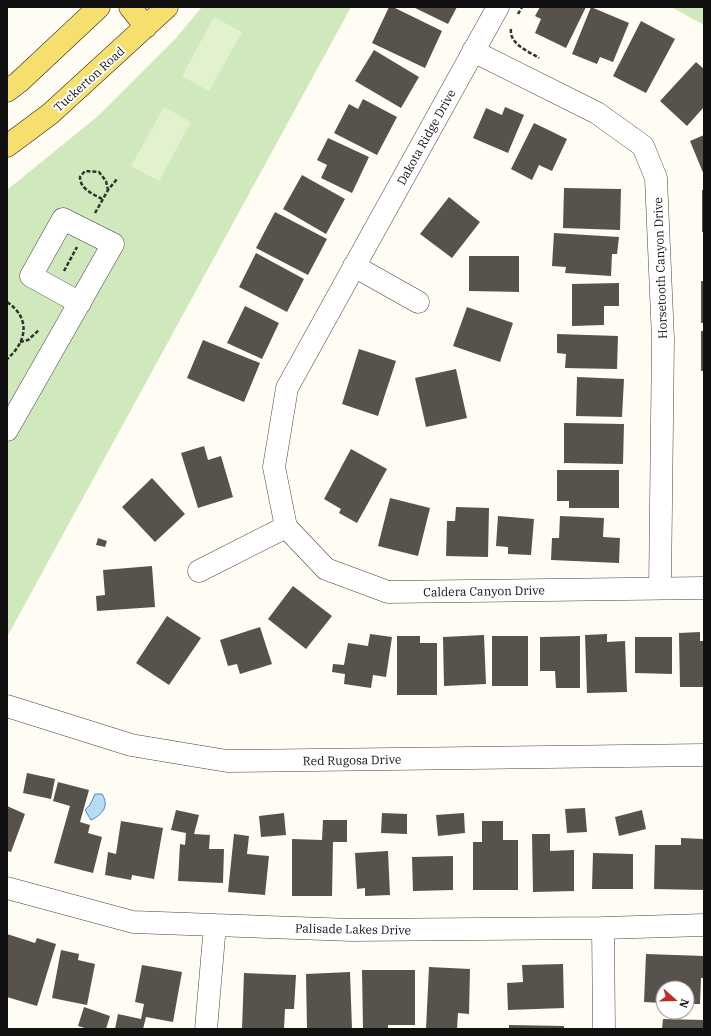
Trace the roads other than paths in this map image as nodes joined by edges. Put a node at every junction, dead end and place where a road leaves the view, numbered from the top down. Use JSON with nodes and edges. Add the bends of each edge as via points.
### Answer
{"nodes":[{"id":1,"x":98,"y":7,"type":"edge"},
{"id":2,"x":130,"y":7,"type":"edge"},
{"id":3,"x":167,"y":7,"type":"edge"},
{"id":4,"x":508,"y":11,"type":"edge"},
{"id":5,"x":146,"y":27,"type":"junction"},
{"id":6,"x":474,"y":51,"type":"junction"},
{"id":7,"x":7,"y":91,"type":"edge"},
{"id":8,"x":7,"y":146,"type":"edge"},
{"id":9,"x":354,"y":266,"type":"junction"},
{"id":10,"x":418,"y":302,"type":"dead end"},
{"id":11,"x":80,"y":303,"type":"dead end"},
{"id":12,"x":7,"y":430,"type":"edge"},
{"id":13,"x":286,"y":527,"type":"junction"},
{"id":14,"x":199,"y":571,"type":"dead end"},
{"id":15,"x":660,"y":588,"type":"junction"},
{"id":16,"x":704,"y":588,"type":"edge"},
{"id":17,"x":7,"y":706,"type":"edge"},
{"id":18,"x":704,"y":755,"type":"edge"},
{"id":19,"x":7,"y":888,"type":"edge"},
{"id":20,"x":215,"y":925,"type":"junction"},
{"id":21,"x":704,"y":925,"type":"edge"},
{"id":22,"x":603,"y":928,"type":"junction"},
{"id":23,"x":206,"y":1029,"type":"edge"},
{"id":24,"x":604,"y":1029,"type":"edge"}],
"edges":[{"from":1,"to":7,"type":"main road"},
{"from":2,"to":5,"type":"main road"},
{"from":3,"to":5,"type":"main road","name":"Tuckerton Road"},
{"from":4,"to":6,"type":"street","name":"Dakota Ridge Drive"},
{"from":5,"to":8,"type":"main road","name":"Tuckerton Road","via":[[50,114]]},
{"from":6,"to":9,"type":"street","name":"Dakota Ridge Drive"},
{"from":6,"to":15,"type":"street","name":"Horsetooth Canyon Drive","via":[[596,113],[643,146],[656,178],[663,339]]},
{"from":9,"to":10,"type":"street"},
{"from":9,"to":13,"type":"street","name":"Dakota Ridge Drive","via":[[287,388],[274,467]]},
{"from":11,"to":12,"type":"street"},
{"from":13,"to":14,"type":"street"},
{"from":13,"to":15,"type":"street","name":"Caldera Canyon Drive","via":[[326,569],[388,592]]},
{"from":15,"to":16,"type":"street","name":"Caldera Canyon Drive"},
{"from":17,"to":18,"type":"street","name":"Red Rugosa Drive","via":[[131,745],[227,761]]},
{"from":19,"to":20,"type":"street","name":"Palisade Lakes Drive","via":[[133,922]]},
{"from":20,"to":22,"type":"street","name":"Palisade Lakes Drive","via":[[352,930]]},
{"from":20,"to":23,"type":"street"},
{"from":21,"to":22,"type":"street","name":"Palisade Lakes Drive"},
{"from":22,"to":24,"type":"street"}]}
